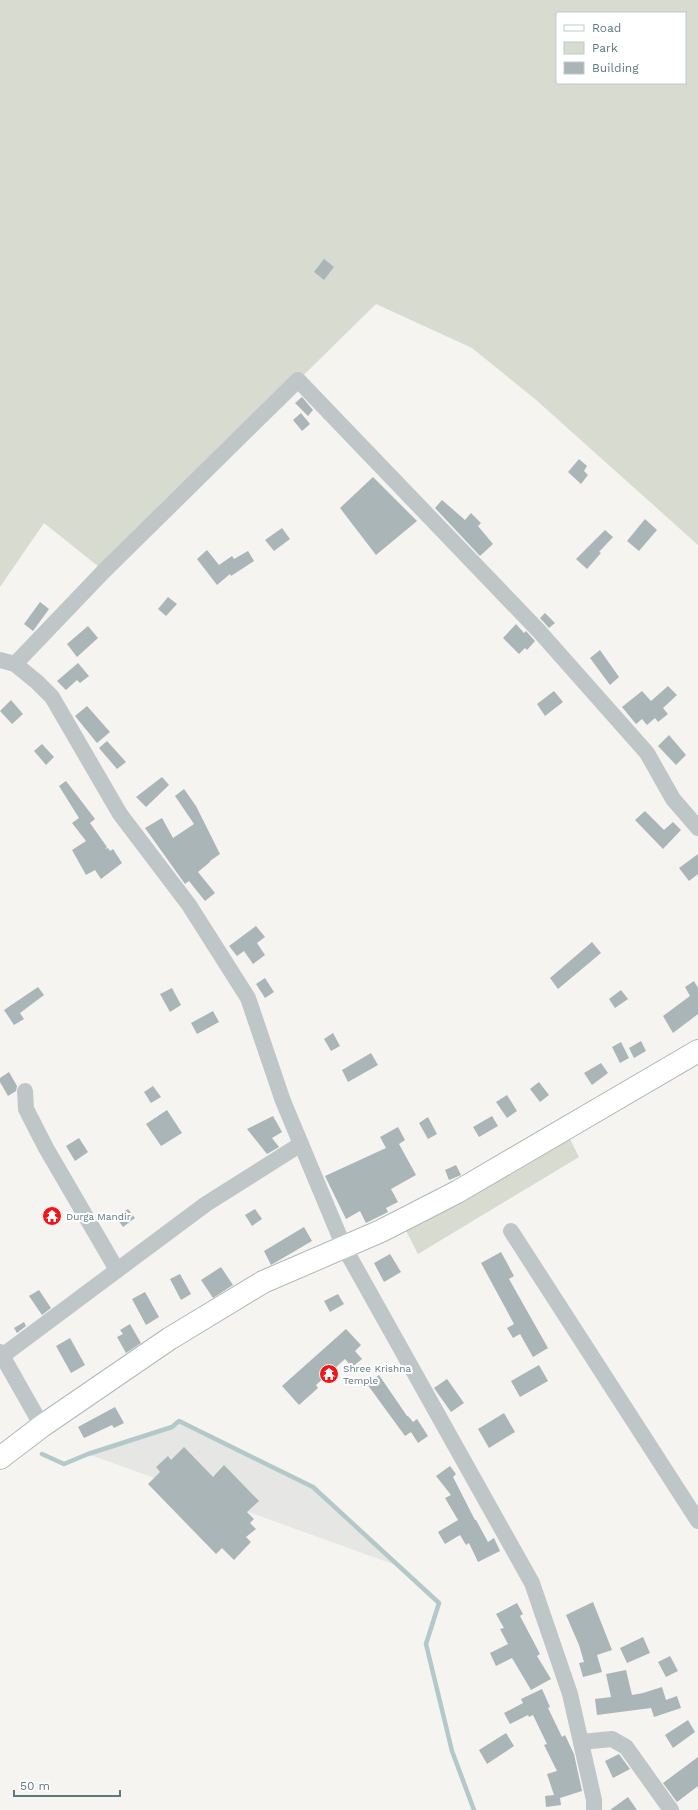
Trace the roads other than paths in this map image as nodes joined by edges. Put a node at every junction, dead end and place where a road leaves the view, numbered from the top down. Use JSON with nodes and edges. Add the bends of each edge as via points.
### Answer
{"nodes":[{"id":1,"x":8,"y":662,"type":"edge"},
{"id":2,"x":698,"y":828,"type":"edge"},
{"id":3,"x":698,"y":1051,"type":"edge"},
{"id":4,"x":25,"y":1091,"type":"dead end"},
{"id":5,"x":301,"y":1144,"type":"junction"},
{"id":6,"x":511,"y":1231,"type":"dead end"},
{"id":7,"x":344,"y":1247,"type":"junction"},
{"id":8,"x":117,"y":1270,"type":"junction"},
{"id":9,"x":1,"y":1354,"type":"edge"},
{"id":10,"x":42,"y":1426,"type":"junction"},
{"id":11,"x":0,"y":1458,"type":"edge"},
{"id":12,"x":698,"y":1521,"type":"edge"},
{"id":13,"x":581,"y":1742,"type":"junction"},
{"id":14,"x":594,"y":1810,"type":"edge"},
{"id":15,"x":671,"y":1810,"type":"edge"}],
"edges":[{"from":1,"to":2,"type":"street","via":[[298,380],[543,636],[647,753],[674,799]]},
{"from":1,"to":5,"type":"street","via":[[37,682],[52,697],[120,814],[189,905],[248,998],[283,1101]]},
{"from":3,"to":7,"type":"main road","via":[[457,1192]]},
{"from":4,"to":8,"type":"street","via":[[26,1109],[46,1148]]},
{"from":5,"to":7,"type":"street"},
{"from":5,"to":8,"type":"street","via":[[206,1204]]},
{"from":6,"to":12,"type":"street"},
{"from":7,"to":10,"type":"main road","via":[[263,1282],[169,1339]]},
{"from":7,"to":13,"type":"street","via":[[532,1583],[570,1694]]},
{"from":8,"to":9,"type":"street"},
{"from":9,"to":10,"type":"street"},
{"from":10,"to":11,"type":"main road"},
{"from":13,"to":14,"type":"street"},
{"from":13,"to":15,"type":"street","via":[[612,1739],[626,1747]]}]}
